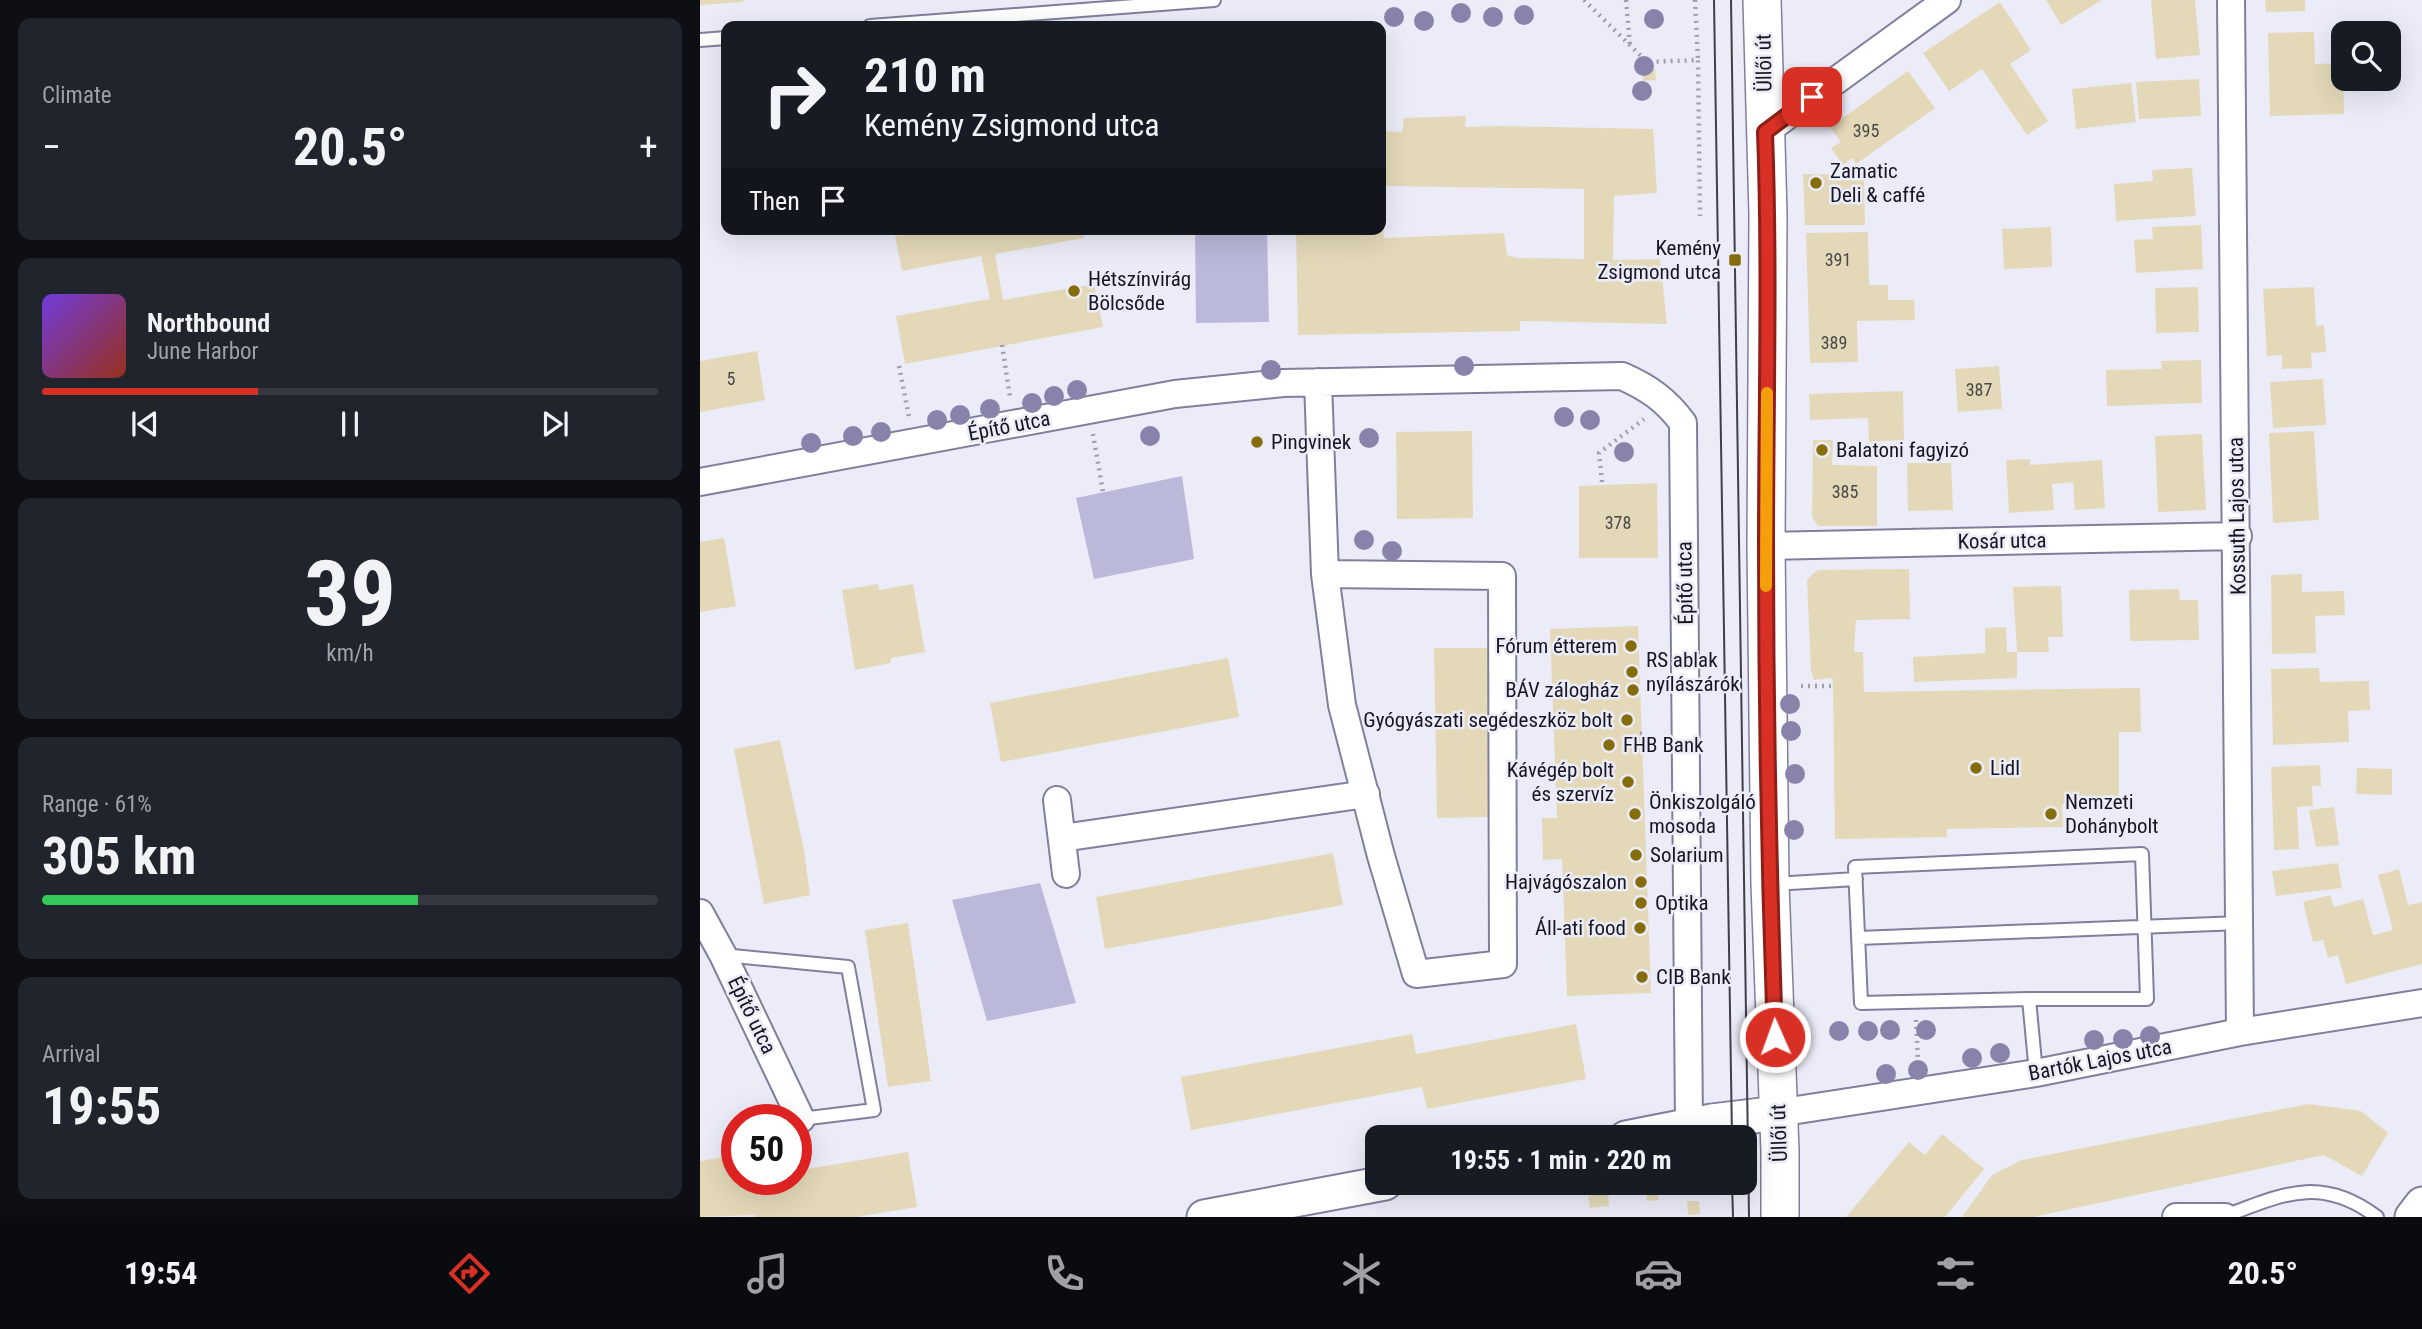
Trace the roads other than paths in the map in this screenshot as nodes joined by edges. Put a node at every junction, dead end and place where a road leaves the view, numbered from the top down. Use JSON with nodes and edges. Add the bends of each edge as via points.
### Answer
{"nodes":[{"id":1,"x":1214,"y":0,"type":"edge"},
{"id":2,"x":1762,"y":0,"type":"edge"},
{"id":3,"x":1947,"y":0,"type":"edge"},
{"id":4,"x":2231,"y":0,"type":"edge"},
{"id":5,"x":936,"y":21,"type":"edge"},
{"id":6,"x":721,"y":38,"type":"edge"},
{"id":7,"x":700,"y":40,"type":"edge"},
{"id":8,"x":1765,"y":132,"type":"junction"},
{"id":9,"x":1318,"y":382,"type":"junction"},
{"id":10,"x":700,"y":482,"type":"edge"},
{"id":11,"x":2238,"y":536,"type":"junction"},
{"id":12,"x":1766,"y":546,"type":"junction"},
{"id":13,"x":1325,"y":574,"type":"junction"},
{"id":14,"x":1366,"y":794,"type":"junction"},
{"id":15,"x":1057,"y":800,"type":"dead end"},
{"id":16,"x":1062,"y":838,"type":"junction"},
{"id":17,"x":1066,"y":874,"type":"dead end"},
{"id":18,"x":1856,"y":879,"type":"junction"},
{"id":19,"x":1770,"y":884,"type":"junction"},
{"id":20,"x":700,"y":914,"type":"edge"},
{"id":21,"x":2240,"y":923,"type":"junction"},
{"id":22,"x":2144,"y":928,"type":"junction"},
{"id":23,"x":1859,"y":938,"type":"junction"},
{"id":24,"x":723,"y":955,"type":"junction"},
{"id":25,"x":2029,"y":999,"type":"junction"},
{"id":26,"x":2422,"y":1003,"type":"edge"},
{"id":27,"x":2240,"y":1032,"type":"junction"},
{"id":28,"x":2036,"y":1073,"type":"junction"},
{"id":29,"x":794,"y":1104,"type":"edge"},
{"id":30,"x":1778,"y":1113,"type":"junction"},
{"id":31,"x":812,"y":1118,"type":"edge"},
{"id":32,"x":1689,"y":1125,"type":"edge"},
{"id":33,"x":1696,"y":1125,"type":"edge"},
{"id":34,"x":1365,"y":1187,"type":"edge"},
{"id":35,"x":2422,"y":1204,"type":"edge"},
{"id":36,"x":1204,"y":1217,"type":"edge"},
{"id":37,"x":1780,"y":1217,"type":"edge"},
{"id":38,"x":2176,"y":1217,"type":"edge"},
{"id":39,"x":2225,"y":1217,"type":"edge"},
{"id":40,"x":2377,"y":1217,"type":"edge"},
{"id":41,"x":2412,"y":1217,"type":"edge"}],
"edges":[{"from":1,"to":5,"type":"lane"},
{"from":2,"to":8,"type":"main road","name":"Üllői út"},
{"from":3,"to":8,"type":"street"},
{"from":4,"to":11,"type":"street","name":"Kossuth Lajos utca"},
{"from":6,"to":7,"type":"lane"},
{"from":8,"to":12,"type":"main road","name":"Üllői út"},
{"from":9,"to":10,"type":"street","name":"Építő utca","via":[[1175,394]]},
{"from":9,"to":13,"type":"street"},
{"from":9,"to":32,"type":"street","name":"Építő utca","via":[[1622,376],[1667,402],[1683,423]]},
{"from":11,"to":12,"type":"street","name":"Kosár utca"},
{"from":11,"to":21,"type":"street","name":"Kossuth Lajos utca"},
{"from":12,"to":19,"type":"main road","name":"Üllői út"},
{"from":13,"to":14,"type":"street","via":[[1342,705]]},
{"from":13,"to":14,"type":"street","via":[[1502,576],[1503,964],[1416,974]]},
{"from":14,"to":16,"type":"street"},
{"from":15,"to":16,"type":"street"},
{"from":16,"to":17,"type":"street"},
{"from":18,"to":19,"type":"lane"},
{"from":18,"to":22,"type":"lane","via":[[1855,867],[2143,854]]},
{"from":18,"to":23,"type":"lane"},
{"from":19,"to":30,"type":"main road","name":"Üllői út"},
{"from":20,"to":24,"type":"street","name":"Építő utca"},
{"from":21,"to":22,"type":"lane"},
{"from":21,"to":27,"type":"street","name":"Kossuth Lajos utca"},
{"from":22,"to":23,"type":"lane"},
{"from":22,"to":25,"type":"lane","via":[[2147,999]]},
{"from":23,"to":25,"type":"lane","via":[[1861,1003]]},
{"from":24,"to":29,"type":"street","name":"Építő utca"},
{"from":24,"to":31,"type":"lane","via":[[848,967],[874,1110]]},
{"from":25,"to":28,"type":"lane"},
{"from":26,"to":27,"type":"street","name":"Bartók Lajos utca"},
{"from":27,"to":28,"type":"street","name":"Bartók Lajos utca"},
{"from":28,"to":30,"type":"street","name":"Bartók Lajos utca"},
{"from":30,"to":33,"type":"street"},
{"from":30,"to":37,"type":"main road","name":"Üllői út"},
{"from":34,"to":36,"type":"street"},
{"from":35,"to":41,"type":"street"},
{"from":38,"to":39,"type":"street"},
{"from":39,"to":40,"type":"lane","via":[[2273,1198],[2310,1191],[2338,1195]]}]}
